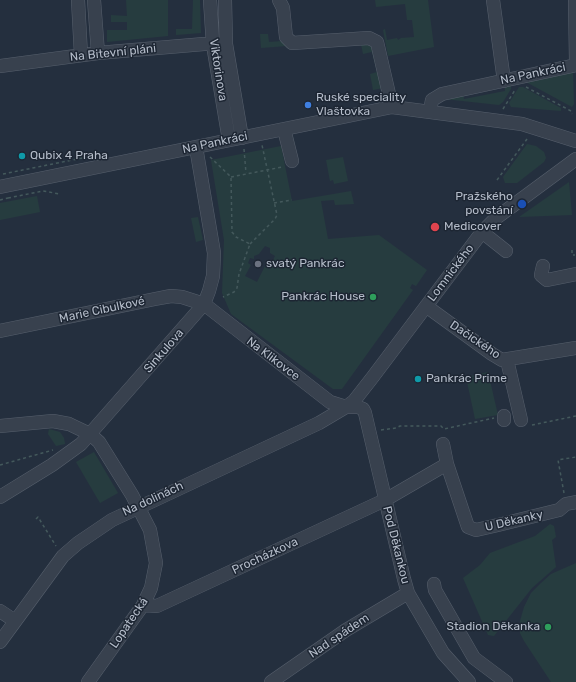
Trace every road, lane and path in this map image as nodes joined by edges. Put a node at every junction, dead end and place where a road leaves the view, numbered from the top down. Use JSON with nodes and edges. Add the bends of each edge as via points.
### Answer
{"nodes":[{"id":1,"x":78,"y":0,"type":"edge"},
{"id":2,"x":94,"y":0,"type":"edge"},
{"id":3,"x":210,"y":0,"type":"edge"},
{"id":4,"x":225,"y":0,"type":"edge"},
{"id":5,"x":279,"y":0,"type":"edge"},
{"id":6,"x":493,"y":0,"type":"edge"},
{"id":7,"x":575,"y":0,"type":"edge"},
{"id":8,"x":219,"y":44,"type":"junction"},
{"id":9,"x":98,"y":53,"type":"junction"},
{"id":10,"x":81,"y":55,"type":"junction"},
{"id":11,"x":576,"y":62,"type":"edge"},
{"id":12,"x":576,"y":65,"type":"edge"},
{"id":13,"x":0,"y":66,"type":"edge"},
{"id":14,"x":504,"y":80,"type":"junction"},
{"id":15,"x":526,"y":87,"type":"dead end"},
{"id":16,"x":515,"y":90,"type":"dead end"},
{"id":17,"x":392,"y":107,"type":"junction"},
{"id":18,"x":503,"y":109,"type":"dead end"},
{"id":19,"x":430,"y":111,"type":"junction"},
{"id":20,"x":572,"y":114,"type":"dead end"},
{"id":21,"x":284,"y":129,"type":"junction"},
{"id":22,"x":527,"y":138,"type":"dead end"},
{"id":23,"x":576,"y":141,"type":"edge"},
{"id":24,"x":238,"y":142,"type":"junction"},
{"id":25,"x":262,"y":146,"type":"dead end"},
{"id":26,"x":196,"y":147,"type":"junction"},
{"id":27,"x":102,"y":154,"type":"dead end"},
{"id":28,"x":210,"y":157,"type":"dead end"},
{"id":29,"x":576,"y":159,"type":"edge"},
{"id":30,"x":287,"y":160,"type":"joint"},
{"id":31,"x":268,"y":170,"type":"junction"},
{"id":32,"x":3,"y":174,"type":"dead end"},
{"id":33,"x":246,"y":174,"type":"junction"},
{"id":34,"x":231,"y":177,"type":"junction"},
{"id":35,"x":497,"y":180,"type":"dead end"},
{"id":36,"x":0,"y":187,"type":"edge"},
{"id":37,"x":60,"y":194,"type":"dead end"},
{"id":38,"x":8,"y":198,"type":"dead end"},
{"id":39,"x":292,"y":200,"type":"dead end"},
{"id":40,"x":274,"y":204,"type":"junction"},
{"id":41,"x":482,"y":232,"type":"junction"},
{"id":42,"x":250,"y":244,"type":"junction"},
{"id":43,"x":572,"y":250,"type":"dead end"},
{"id":44,"x":506,"y":251,"type":"dead end"},
{"id":45,"x":574,"y":256,"type":"dead end"},
{"id":46,"x":543,"y":266,"type":"dead end"},
{"id":47,"x":576,"y":274,"type":"edge"},
{"id":48,"x":223,"y":297,"type":"dead end"},
{"id":49,"x":204,"y":304,"type":"junction"},
{"id":50,"x":430,"y":309,"type":"junction"},
{"id":51,"x":0,"y":331,"type":"edge"},
{"id":52,"x":576,"y":348,"type":"edge"},
{"id":53,"x":507,"y":360,"type":"junction"},
{"id":54,"x":346,"y":407,"type":"junction"},
{"id":55,"x":576,"y":416,"type":"edge"},
{"id":56,"x":504,"y":418,"type":"dead end"},
{"id":57,"x":524,"y":423,"type":"joint"},
{"id":58,"x":0,"y":426,"type":"edge"},
{"id":59,"x":369,"y":431,"type":"junction"},
{"id":60,"x":90,"y":434,"type":"junction"},
{"id":61,"x":444,"y":444,"type":"dead end"},
{"id":62,"x":56,"y":449,"type":"dead end"},
{"id":63,"x":576,"y":457,"type":"edge"},
{"id":64,"x":447,"y":464,"type":"junction"},
{"id":65,"x":0,"y":465,"type":"edge"},
{"id":66,"x":0,"y":497,"type":"edge"},
{"id":67,"x":385,"y":500,"type":"junction"},
{"id":68,"x":571,"y":503,"type":"edge"},
{"id":69,"x":138,"y":506,"type":"junction"},
{"id":70,"x":36,"y":519,"type":"dead end"},
{"id":71,"x":56,"y":546,"type":"dead end"},
{"id":72,"x":434,"y":584,"type":"dead end"},
{"id":73,"x":408,"y":593,"type":"junction"},
{"id":74,"x":143,"y":605,"type":"junction"},
{"id":75,"x":0,"y":611,"type":"edge"},
{"id":76,"x":15,"y":621,"type":"junction"},
{"id":77,"x":0,"y":642,"type":"edge"},
{"id":78,"x":88,"y":682,"type":"edge"},
{"id":79,"x":272,"y":682,"type":"edge"},
{"id":80,"x":469,"y":682,"type":"edge"},
{"id":81,"x":506,"y":682,"type":"edge"}],
"edges":[{"from":1,"to":10,"type":"street"},
{"from":2,"to":9,"type":"street"},
{"from":3,"to":8,"type":"street","name":"Viktorinova"},
{"from":4,"to":8,"type":"street","name":"Viktorinova"},
{"from":5,"to":17,"type":"street","via":[[283,8],[286,37],[292,43],[369,38],[377,42]]},
{"from":6,"to":14,"type":"street"},
{"from":7,"to":11,"type":"street"},
{"from":8,"to":9,"type":"street","name":"Na Bitevní pláni"},
{"from":8,"to":24,"type":"street","name":"Viktorinova"},
{"from":9,"to":10,"type":"street","name":"Na Bitevní pláni"},
{"from":10,"to":13,"type":"street","name":"Na Bitevní pláni"},
{"from":12,"to":14,"type":"street","name":"Na Pankráci"},
{"from":14,"to":19,"type":"street","name":"Na Pankráci","via":[[442,94],[432,100]]},
{"from":15,"to":20,"type":"path","via":[[571,111]]},
{"from":16,"to":18,"type":"path"},
{"from":17,"to":19,"type":"street","name":"Na Pankráci"},
{"from":17,"to":21,"type":"street","name":"Na Pankráci"},
{"from":19,"to":23,"type":"street","name":"Na Pankráci","via":[[522,124]]},
{"from":21,"to":24,"type":"street","name":"Na Pankráci"},
{"from":21,"to":30,"type":"street"},
{"from":22,"to":35,"type":"path"},
{"from":24,"to":26,"type":"street","name":"Na Pankráci"},
{"from":24,"to":33,"type":"path"},
{"from":25,"to":31,"type":"path"},
{"from":26,"to":36,"type":"street","name":"Na Pankráci"},
{"from":26,"to":49,"type":"street","name":"Sinkulova","via":[[214,253],[210,291]]},
{"from":27,"to":32,"type":"path"},
{"from":28,"to":34,"type":"path"},
{"from":29,"to":41,"type":"street","name":"Lomnického","via":[[496,218]]},
{"from":30,"to":31,"type":"path","via":[[282,167]]},
{"from":31,"to":33,"type":"path"},
{"from":31,"to":40,"type":"path"},
{"from":33,"to":34,"type":"path"},
{"from":34,"to":42,"type":"path","via":[[231,228],[236,237]]},
{"from":37,"to":38,"type":"path","via":[[43,191]]},
{"from":39,"to":40,"type":"path"},
{"from":40,"to":42,"type":"path","via":[[277,215],[275,219]]},
{"from":41,"to":44,"type":"street"},
{"from":41,"to":50,"type":"street","name":"Lomnického"},
{"from":42,"to":48,"type":"path","via":[[239,274],[238,288]]},
{"from":43,"to":45,"type":"path"},
{"from":46,"to":47,"type":"street","via":[[541,275],[547,280]]},
{"from":49,"to":51,"type":"street","name":"Marie Cibulkové","via":[[171,296]]},
{"from":49,"to":54,"type":"street","name":"Na Klikovce","via":[[213,314],[330,402]]},
{"from":49,"to":60,"type":"street","name":"Sinkulova"},
{"from":50,"to":53,"type":"street","name":"Dačického","via":[[498,358]]},
{"from":50,"to":54,"type":"street","name":"Lomnického","via":[[360,394]]},
{"from":52,"to":53,"type":"street","name":"Dačického"},
{"from":53,"to":57,"type":"street"},
{"from":54,"to":59,"type":"street","name":"Pod Děkankou","via":[[363,409]]},
{"from":54,"to":69,"type":"street","name":"Na dolinách","via":[[319,423]]},
{"from":55,"to":57,"type":"path"},
{"from":56,"to":59,"type":"path","via":[[444,429],[441,426],[400,426]]},
{"from":58,"to":60,"type":"street","via":[[53,422],[69,424]]},
{"from":59,"to":67,"type":"street","name":"Pod Děkankou"},
{"from":60,"to":66,"type":"street","name":"Sinkulova","via":[[81,444],[52,465]]},
{"from":60,"to":69,"type":"street","name":"Lopatecká","via":[[99,442]]},
{"from":61,"to":64,"type":"street","name":"U Děkanky"},
{"from":62,"to":65,"type":"path"},
{"from":63,"to":68,"type":"path","via":[[558,460]]},
{"from":64,"to":67,"type":"street"},
{"from":64,"to":68,"type":"street","name":"U Děkanky","via":[[468,527],[476,530],[559,510]]},
{"from":67,"to":73,"type":"street","name":"Pod Děkankou"},
{"from":67,"to":74,"type":"street","name":"Procházkova","via":[[157,606]]},
{"from":69,"to":74,"type":"street","name":"Lopatecká","via":[[150,530],[156,564],[151,588]]},
{"from":69,"to":76,"type":"street","name":"Na dolinách","via":[[112,520],[63,556]]},
{"from":70,"to":71,"type":"path","via":[[38,517]]},
{"from":72,"to":81,"type":"street","via":[[474,658]]},
{"from":73,"to":79,"type":"street","name":"Nad spádem","via":[[346,630]]},
{"from":73,"to":80,"type":"street","name":"Pod Děkankou","via":[[443,653]]},
{"from":74,"to":78,"type":"street","name":"Lopatecká"},
{"from":75,"to":76,"type":"street"},
{"from":76,"to":77,"type":"street","name":"Na dolinách"}]}
